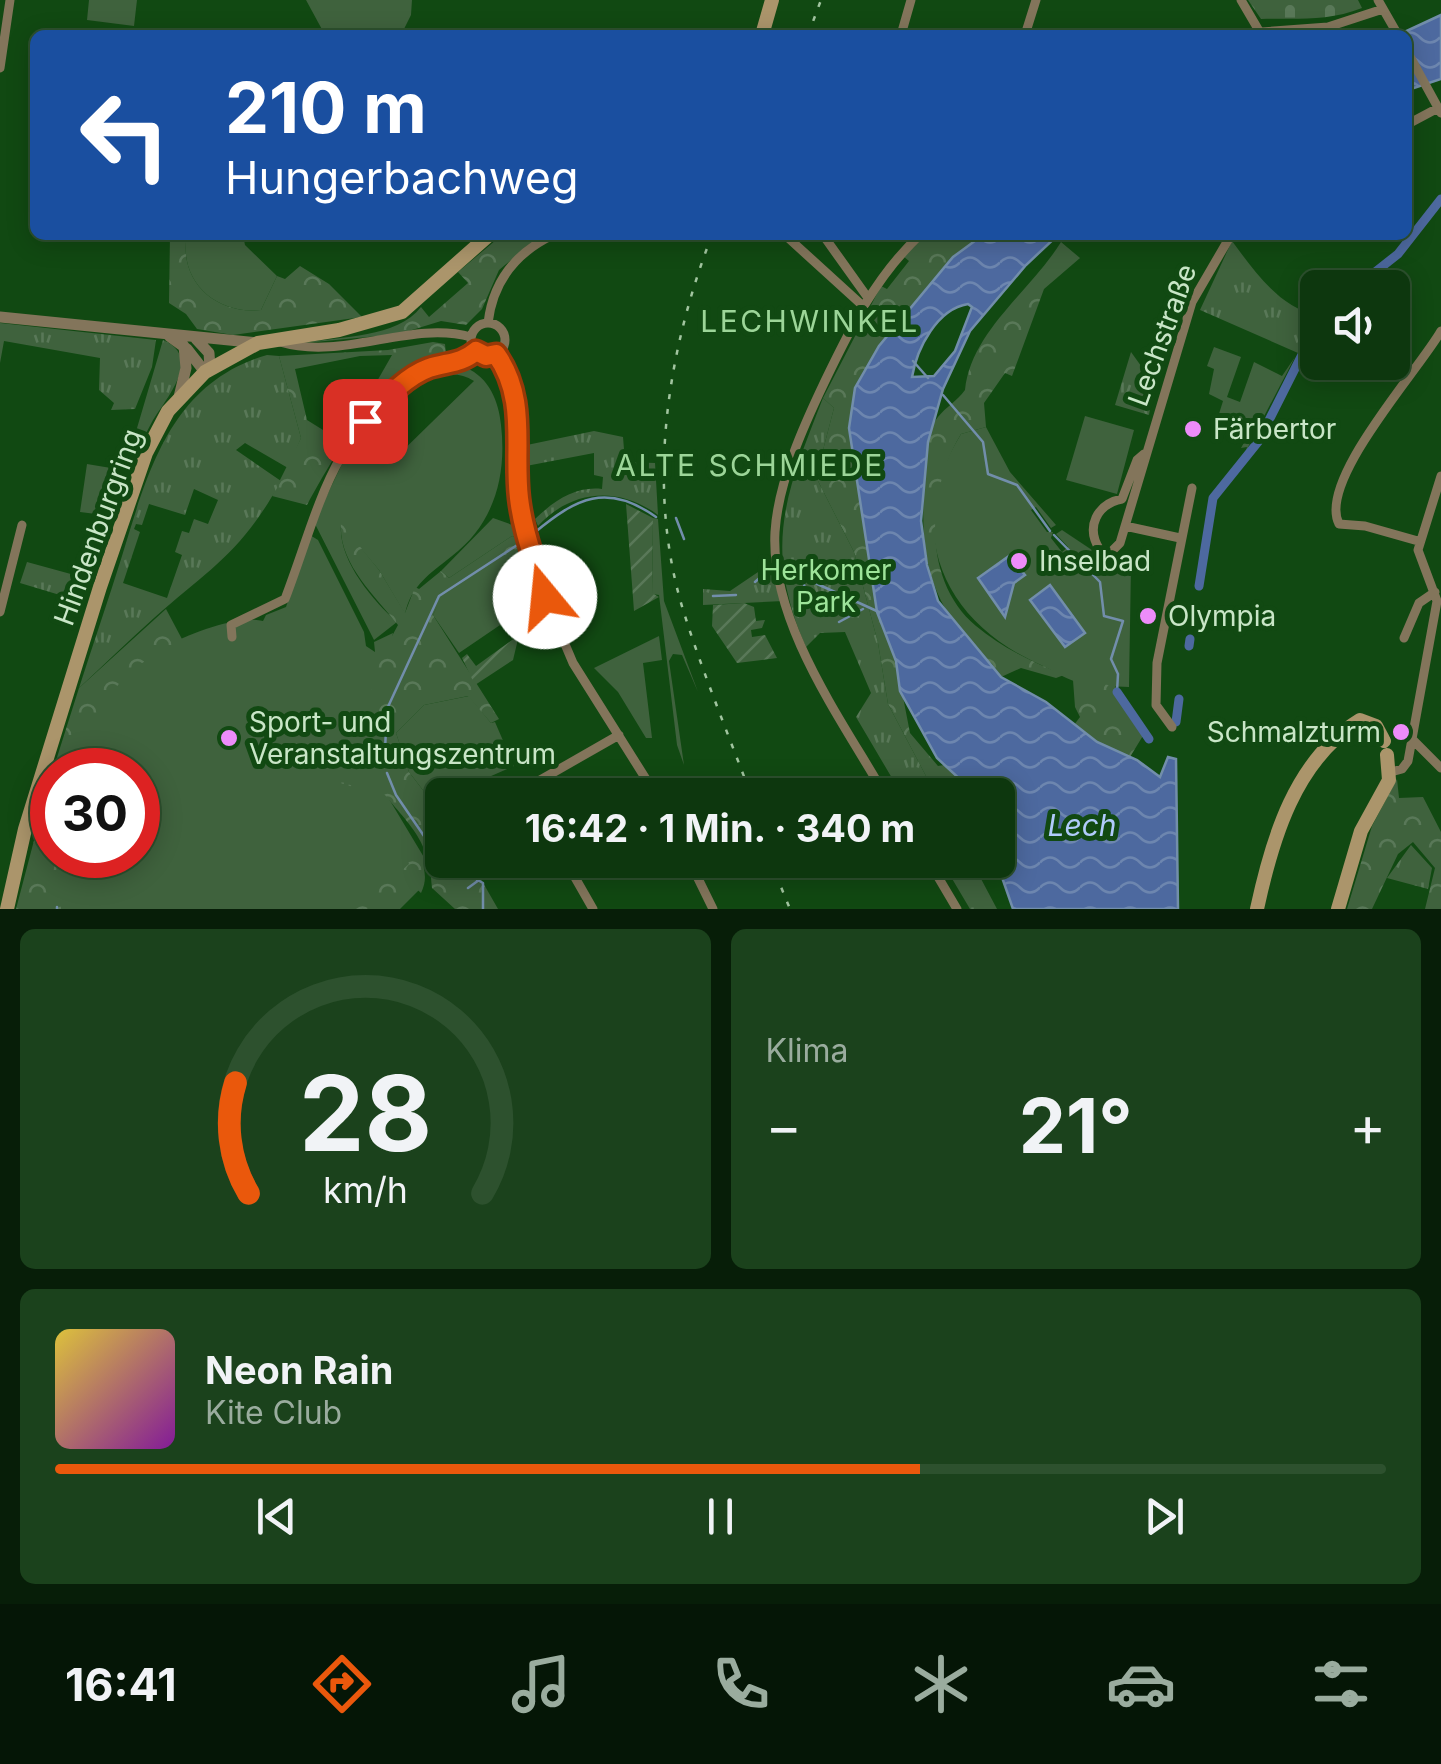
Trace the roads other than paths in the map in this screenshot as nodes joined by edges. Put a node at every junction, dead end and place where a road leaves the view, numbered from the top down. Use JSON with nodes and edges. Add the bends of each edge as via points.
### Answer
{"nodes":[{"id":1,"x":10,"y":0,"type":"edge"},
{"id":2,"x":772,"y":0,"type":"edge"},
{"id":3,"x":911,"y":0,"type":"edge"},
{"id":4,"x":1036,"y":0,"type":"edge"},
{"id":5,"x":1240,"y":0,"type":"edge"},
{"id":6,"x":1385,"y":11,"type":"edge"},
{"id":7,"x":1258,"y":29,"type":"junction"},
{"id":8,"x":763,"y":30,"type":"edge"},
{"id":9,"x":902,"y":30,"type":"edge"},
{"id":10,"x":1027,"y":30,"type":"edge"},
{"id":11,"x":1252,"y":30,"type":"edge"},
{"id":12,"x":1412,"y":59,"type":"edge"},
{"id":13,"x":0,"y":68,"type":"edge"},
{"id":14,"x":1438,"y":107,"type":"edge"},
{"id":15,"x":1412,"y":122,"type":"edge"},
{"id":16,"x":483,"y":240,"type":"edge"},
{"id":17,"x":546,"y":240,"type":"edge"},
{"id":18,"x":791,"y":240,"type":"edge"},
{"id":19,"x":826,"y":240,"type":"edge"},
{"id":20,"x":914,"y":240,"type":"edge"},
{"id":21,"x":1228,"y":240,"type":"edge"},
{"id":22,"x":866,"y":302,"type":"junction"},
{"id":23,"x":0,"y":317,"type":"edge"},
{"id":24,"x":488,"y":323,"type":"junction"},
{"id":25,"x":1441,"y":330,"type":"edge"},
{"id":26,"x":471,"y":337,"type":"junction"},
{"id":27,"x":188,"y":341,"type":"junction"},
{"id":28,"x":266,"y":342,"type":"junction"},
{"id":29,"x":476,"y":351,"type":"junction"},
{"id":30,"x":496,"y":354,"type":"junction"},
{"id":31,"x":207,"y":370,"type":"junction"},
{"id":32,"x":179,"y":397,"type":"junction"},
{"id":33,"x":1144,"y":454,"type":"junction"},
{"id":34,"x":1441,"y":476,"type":"edge"},
{"id":35,"x":1192,"y":488,"type":"dead end"},
{"id":36,"x":22,"y":525,"type":"dead end"},
{"id":37,"x":1124,"y":526,"type":"junction"},
{"id":38,"x":1181,"y":533,"type":"junction"},
{"id":39,"x":1418,"y":541,"type":"junction"},
{"id":40,"x":1435,"y":592,"type":"junction"},
{"id":41,"x":0,"y":612,"type":"edge"},
{"id":42,"x":232,"y":637,"type":"dead end"},
{"id":43,"x":1404,"y":638,"type":"dead end"},
{"id":44,"x":1172,"y":727,"type":"dead end"},
{"id":45,"x":620,"y":735,"type":"junction"},
{"id":46,"x":1412,"y":738,"type":"junction"},
{"id":47,"x":1441,"y":768,"type":"edge"},
{"id":48,"x":1391,"y":772,"type":"junction"},
{"id":49,"x":544,"y":778,"type":"edge"},
{"id":50,"x":646,"y":778,"type":"edge"},
{"id":51,"x":875,"y":778,"type":"edge"},
{"id":52,"x":576,"y":878,"type":"edge"},
{"id":53,"x":698,"y":878,"type":"edge"},
{"id":54,"x":938,"y":878,"type":"edge"},
{"id":55,"x":7,"y":909,"type":"edge"},
{"id":56,"x":594,"y":909,"type":"edge"},
{"id":57,"x":713,"y":909,"type":"edge"},
{"id":58,"x":956,"y":909,"type":"edge"},
{"id":59,"x":1258,"y":909,"type":"edge"},
{"id":60,"x":1338,"y":909,"type":"edge"}],
"edges":[{"from":1,"to":13,"type":"street"},
{"from":2,"to":8,"type":"main road"},
{"from":3,"to":9,"type":"street"},
{"from":4,"to":10,"type":"street"},
{"from":5,"to":7,"type":"street"},
{"from":6,"to":7,"type":"street","via":[[1328,27]]},
{"from":7,"to":11,"type":"street"},
{"from":12,"to":14,"type":"street"},
{"from":14,"to":15,"type":"street"},
{"from":16,"to":28,"type":"main road","name":"Hindenburgring","via":[[402,312]]},
{"from":17,"to":24,"type":"street","via":[[506,270]]},
{"from":18,"to":22,"type":"street"},
{"from":19,"to":22,"type":"street"},
{"from":20,"to":22,"type":"street"},
{"from":21,"to":33,"type":"street","name":"Lechstraße","via":[[1192,302]]},
{"from":22,"to":51,"type":"street","via":[[818,396],[776,522],[797,641]]},
{"from":23,"to":27,"type":"street"},
{"from":24,"to":26,"type":"street"},
{"from":24,"to":30,"type":"street","via":[[504,335]]},
{"from":25,"to":39,"type":"street","via":[[1383,407],[1346,477],[1336,512],[1339,524]]},
{"from":26,"to":28,"type":"street","via":[[435,331],[324,347]]},
{"from":26,"to":29,"type":"street"},
{"from":27,"to":28,"type":"street"},
{"from":27,"to":31,"type":"street","via":[[209,353]]},
{"from":27,"to":32,"type":"street"},
{"from":28,"to":31,"type":"main road","name":"Hindenburgring"},
{"from":29,"to":30,"type":"street"},
{"from":29,"to":42,"type":"street","via":[[415,375],[365,421],[322,491],[285,599],[231,624]]},
{"from":30,"to":45,"type":"street","via":[[517,407],[518,496],[545,597],[573,663]]},
{"from":31,"to":32,"type":"main road","name":"Hindenburgring"},
{"from":32,"to":55,"type":"main road","name":"Hindenburgring","via":[[156,432],[128,503],[25,830]]},
{"from":33,"to":37,"type":"street","name":"Lechstraße"},
{"from":33,"to":37,"type":"street","name":"Lechstraße","via":[[1122,499],[1098,512],[1093,532],[1100,550],[1115,550]]},
{"from":34,"to":39,"type":"street"},
{"from":35,"to":38,"type":"street"},
{"from":36,"to":41,"type":"street"},
{"from":37,"to":38,"type":"street"},
{"from":38,"to":44,"type":"street","via":[[1156,678],[1156,705]]},
{"from":39,"to":40,"type":"street"},
{"from":40,"to":43,"type":"street","via":[[1420,603]]},
{"from":40,"to":46,"type":"street"},
{"from":45,"to":49,"type":"street"},
{"from":45,"to":50,"type":"street"},
{"from":46,"to":47,"type":"street"},
{"from":46,"to":48,"type":"street","via":[[1406,765]]},
{"from":48,"to":59,"type":"main road","via":[[1376,726],[1360,720],[1323,754],[1280,823]]},
{"from":48,"to":60,"type":"main road","via":[[1362,831]]},
{"from":52,"to":56,"type":"street"},
{"from":53,"to":57,"type":"street"},
{"from":54,"to":58,"type":"street"}]}
